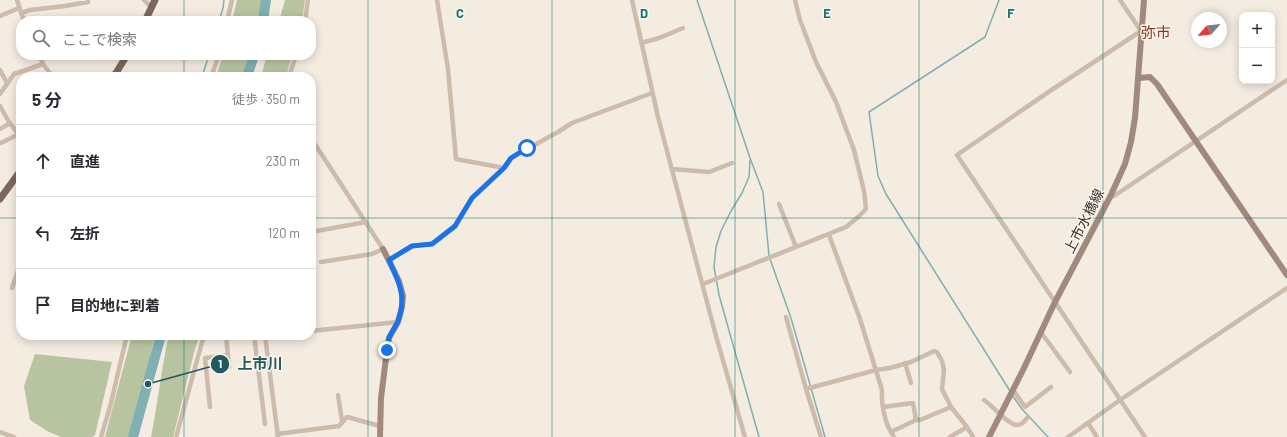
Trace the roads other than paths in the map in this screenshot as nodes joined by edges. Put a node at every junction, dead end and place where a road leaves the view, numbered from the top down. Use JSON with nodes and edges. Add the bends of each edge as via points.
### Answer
{"nodes":[{"id":1,"x":17,"y":0,"type":"edge"},
{"id":2,"x":88,"y":0,"type":"edge"},
{"id":3,"x":144,"y":0,"type":"edge"},
{"id":4,"x":155,"y":0,"type":"edge"},
{"id":5,"x":232,"y":0,"type":"edge"},
{"id":6,"x":308,"y":0,"type":"edge"},
{"id":7,"x":437,"y":0,"type":"edge"},
{"id":8,"x":632,"y":0,"type":"edge"},
{"id":9,"x":795,"y":0,"type":"edge"},
{"id":10,"x":1120,"y":0,"type":"edge"},
{"id":11,"x":1144,"y":0,"type":"edge"},
{"id":12,"x":151,"y":7,"type":"junction"},
{"id":13,"x":19,"y":8,"type":"junction"},
{"id":14,"x":21,"y":13,"type":"junction"},
{"id":15,"x":0,"y":16,"type":"edge"},
{"id":16,"x":22,"y":16,"type":"edge"},
{"id":17,"x":146,"y":16,"type":"edge"},
{"id":18,"x":228,"y":16,"type":"edge"},
{"id":19,"x":305,"y":16,"type":"edge"},
{"id":20,"x":683,"y":28,"type":"dead end"},
{"id":21,"x":1141,"y":31,"type":"junction"},
{"id":22,"x":641,"y":43,"type":"junction"},
{"id":23,"x":41,"y":60,"type":"edge"},
{"id":24,"x":124,"y":60,"type":"edge"},
{"id":25,"x":217,"y":60,"type":"edge"},
{"id":26,"x":294,"y":60,"type":"edge"},
{"id":27,"x":43,"y":64,"type":"junction"},
{"id":28,"x":0,"y":70,"type":"edge"},
{"id":29,"x":20,"y":72,"type":"edge"},
{"id":30,"x":49,"y":72,"type":"edge"},
{"id":31,"x":117,"y":72,"type":"edge"},
{"id":32,"x":213,"y":72,"type":"edge"},
{"id":33,"x":291,"y":72,"type":"edge"},
{"id":34,"x":16,"y":73,"type":"edge"},
{"id":35,"x":1138,"y":78,"type":"junction"},
{"id":36,"x":1287,"y":80,"type":"edge"},
{"id":37,"x":7,"y":83,"type":"junction"},
{"id":38,"x":652,"y":93,"type":"junction"},
{"id":39,"x":0,"y":94,"type":"edge"},
{"id":40,"x":0,"y":106,"type":"edge"},
{"id":41,"x":10,"y":123,"type":"junction"},
{"id":42,"x":0,"y":129,"type":"edge"},
{"id":43,"x":16,"y":130,"type":"edge"},
{"id":44,"x":16,"y":137,"type":"edge"},
{"id":45,"x":1196,"y":142,"type":"junction"},
{"id":46,"x":1,"y":143,"type":"edge"},
{"id":47,"x":316,"y":146,"type":"edge"},
{"id":48,"x":732,"y":163,"type":"dead end"},
{"id":49,"x":504,"y":168,"type":"junction"},
{"id":50,"x":672,"y":169,"type":"junction"},
{"id":51,"x":16,"y":177,"type":"edge"},
{"id":52,"x":1110,"y":197,"type":"junction"},
{"id":53,"x":0,"y":199,"type":"edge"},
{"id":54,"x":779,"y":204,"type":"dead end"},
{"id":55,"x":366,"y":222,"type":"junction"},
{"id":56,"x":316,"y":231,"type":"edge"},
{"id":57,"x":829,"y":234,"type":"junction"},
{"id":58,"x":796,"y":247,"type":"junction"},
{"id":59,"x":383,"y":250,"type":"junction"},
{"id":60,"x":389,"y":260,"type":"junction"},
{"id":61,"x":321,"y":262,"type":"dead end"},
{"id":62,"x":1287,"y":275,"type":"edge"},
{"id":63,"x":16,"y":276,"type":"edge"},
{"id":64,"x":703,"y":284,"type":"junction"},
{"id":65,"x":12,"y":288,"type":"dead end"},
{"id":66,"x":1287,"y":288,"type":"edge"},
{"id":67,"x":1055,"y":302,"type":"junction"},
{"id":68,"x":786,"y":317,"type":"dead end"},
{"id":69,"x":398,"y":322,"type":"junction"},
{"id":70,"x":316,"y":330,"type":"edge"},
{"id":71,"x":1041,"y":333,"type":"junction"},
{"id":72,"x":127,"y":340,"type":"edge"},
{"id":73,"x":203,"y":340,"type":"edge"},
{"id":74,"x":226,"y":340,"type":"edge"},
{"id":75,"x":255,"y":340,"type":"edge"},
{"id":76,"x":266,"y":340,"type":"edge"},
{"id":77,"x":228,"y":355,"type":"junction"},
{"id":78,"x":905,"y":363,"type":"junction"},
{"id":79,"x":229,"y":367,"type":"dead end"},
{"id":80,"x":876,"y":370,"type":"junction"},
{"id":81,"x":1070,"y":372,"type":"dead end"},
{"id":82,"x":910,"y":383,"type":"dead end"},
{"id":83,"x":1051,"y":388,"type":"dead end"},
{"id":84,"x":806,"y":389,"type":"junction"},
{"id":85,"x":1013,"y":390,"type":"junction"},
{"id":86,"x":338,"y":395,"type":"dead end"},
{"id":87,"x":984,"y":400,"type":"dead end"},
{"id":88,"x":1120,"y":400,"type":"junction"},
{"id":89,"x":210,"y":407,"type":"dead end"},
{"id":90,"x":883,"y":407,"type":"junction"},
{"id":91,"x":951,"y":407,"type":"junction"},
{"id":92,"x":1000,"y":416,"type":"junction"},
{"id":93,"x":1027,"y":418,"type":"dead end"},
{"id":94,"x":916,"y":420,"type":"junction"},
{"id":95,"x":342,"y":421,"type":"junction"},
{"id":96,"x":1088,"y":423,"type":"junction"},
{"id":97,"x":265,"y":424,"type":"dead end"},
{"id":98,"x":380,"y":426,"type":"junction"},
{"id":99,"x":967,"y":427,"type":"junction"},
{"id":100,"x":0,"y":432,"type":"edge"},
{"id":101,"x":891,"y":432,"type":"junction"},
{"id":102,"x":277,"y":435,"type":"edge"},
{"id":103,"x":14,"y":437,"type":"edge"},
{"id":104,"x":101,"y":437,"type":"edge"},
{"id":105,"x":176,"y":437,"type":"edge"},
{"id":106,"x":380,"y":437,"type":"edge"},
{"id":107,"x":745,"y":437,"type":"edge"},
{"id":108,"x":821,"y":437,"type":"edge"},
{"id":109,"x":894,"y":437,"type":"edge"},
{"id":110,"x":950,"y":437,"type":"edge"},
{"id":111,"x":973,"y":437,"type":"edge"},
{"id":112,"x":989,"y":437,"type":"edge"},
{"id":113,"x":1068,"y":437,"type":"edge"},
{"id":114,"x":1097,"y":437,"type":"edge"},
{"id":115,"x":1145,"y":437,"type":"edge"}],
"edges":[{"from":1,"to":13,"type":"street"},
{"from":2,"to":14,"type":"street"},
{"from":3,"to":12,"type":"street"},
{"from":4,"to":12,"type":"main road"},
{"from":5,"to":18,"type":"street"},
{"from":6,"to":19,"type":"street"},
{"from":7,"to":49,"type":"street","via":[[448,69],[456,159]]},
{"from":8,"to":22,"type":"street"},
{"from":9,"to":57,"type":"street","via":[[816,62],[846,126],[864,191],[866,209],[846,228]]},
{"from":10,"to":21,"type":"street"},
{"from":11,"to":21,"type":"main road","name":"上市水橋線"},
{"from":12,"to":17,"type":"main road"},
{"from":13,"to":14,"type":"street"},
{"from":13,"to":15,"type":"street"},
{"from":14,"to":16,"type":"street"},
{"from":20,"to":22,"type":"street"},
{"from":21,"to":35,"type":"main road","name":"上市水橋線"},
{"from":21,"to":67,"type":"street","via":[[957,155]]},
{"from":22,"to":38,"type":"street"},
{"from":23,"to":27,"type":"street"},
{"from":24,"to":31,"type":"main road"},
{"from":25,"to":32,"type":"street"},
{"from":26,"to":33,"type":"street"},
{"from":27,"to":29,"type":"street"},
{"from":27,"to":30,"type":"street"},
{"from":28,"to":37,"type":"street"},
{"from":34,"to":37,"type":"street"},
{"from":35,"to":45,"type":"main road","via":[[1150,77],[1157,84]]},
{"from":35,"to":52,"type":"main road","name":"上市水橋線","via":[[1131,142],[1125,164]]},
{"from":36,"to":45,"type":"street"},
{"from":37,"to":39,"type":"street"},
{"from":38,"to":49,"type":"street","via":[[572,123],[511,158]]},
{"from":38,"to":50,"type":"street"},
{"from":40,"to":41,"type":"street"},
{"from":41,"to":42,"type":"street"},
{"from":41,"to":43,"type":"street"},
{"from":44,"to":46,"type":"street"},
{"from":45,"to":52,"type":"street"},
{"from":45,"to":62,"type":"main road"},
{"from":47,"to":55,"type":"street"},
{"from":48,"to":50,"type":"street","via":[[710,172]]},
{"from":49,"to":60,"type":"street","via":[[472,198],[455,226],[432,244],[412,246]]},
{"from":50,"to":64,"type":"street"},
{"from":51,"to":53,"type":"main road"},
{"from":52,"to":67,"type":"main road","name":"上市水橋線"},
{"from":54,"to":58,"type":"street"},
{"from":55,"to":56,"type":"street"},
{"from":55,"to":59,"type":"street"},
{"from":57,"to":58,"type":"street"},
{"from":57,"to":80,"type":"street"},
{"from":58,"to":64,"type":"street"},
{"from":59,"to":60,"type":"main road"},
{"from":59,"to":61,"type":"street"},
{"from":60,"to":69,"type":"main road","via":[[403,296]]},
{"from":63,"to":65,"type":"street"},
{"from":64,"to":107,"type":"street"},
{"from":66,"to":88,"type":"street"},
{"from":67,"to":71,"type":"main road","name":"上市水橋線"},
{"from":67,"to":88,"type":"street"},
{"from":68,"to":84,"type":"street"},
{"from":69,"to":70,"type":"street"},
{"from":69,"to":98,"type":"main road","via":[[389,338]]},
{"from":71,"to":81,"type":"street"},
{"from":71,"to":85,"type":"main road","name":"上市水橋線"},
{"from":72,"to":104,"type":"street"},
{"from":73,"to":105,"type":"street"},
{"from":74,"to":77,"type":"street"},
{"from":75,"to":97,"type":"street"},
{"from":76,"to":102,"type":"street"},
{"from":77,"to":79,"type":"street"},
{"from":77,"to":89,"type":"street","via":[[205,358]]},
{"from":78,"to":80,"type":"street"},
{"from":78,"to":82,"type":"street"},
{"from":78,"to":91,"type":"street","via":[[937,352],[944,370],[942,389]]},
{"from":80,"to":84,"type":"street"},
{"from":80,"to":90,"type":"street","via":[[882,390]]},
{"from":83,"to":85,"type":"street","via":[[1025,407]]},
{"from":84,"to":108,"type":"street"},
{"from":85,"to":92,"type":"main road","name":"上市水橋線"},
{"from":86,"to":95,"type":"street"},
{"from":87,"to":92,"type":"street","via":[[993,406]]},
{"from":88,"to":96,"type":"street"},
{"from":88,"to":115,"type":"street"},
{"from":90,"to":94,"type":"street","via":[[913,403]]},
{"from":90,"to":101,"type":"street"},
{"from":91,"to":94,"type":"street"},
{"from":91,"to":99,"type":"street"},
{"from":92,"to":93,"type":"street","via":[[1017,425],[1022,424]]},
{"from":92,"to":112,"type":"main road","name":"上市水橋線"},
{"from":94,"to":101,"type":"street"},
{"from":95,"to":98,"type":"street","via":[[346,417]]},
{"from":95,"to":102,"type":"street","via":[[339,426]]},
{"from":96,"to":113,"type":"street"},
{"from":96,"to":114,"type":"street"},
{"from":98,"to":106,"type":"main road"},
{"from":99,"to":110,"type":"street"},
{"from":99,"to":111,"type":"street"},
{"from":100,"to":103,"type":"street"},
{"from":101,"to":109,"type":"street"}]}
